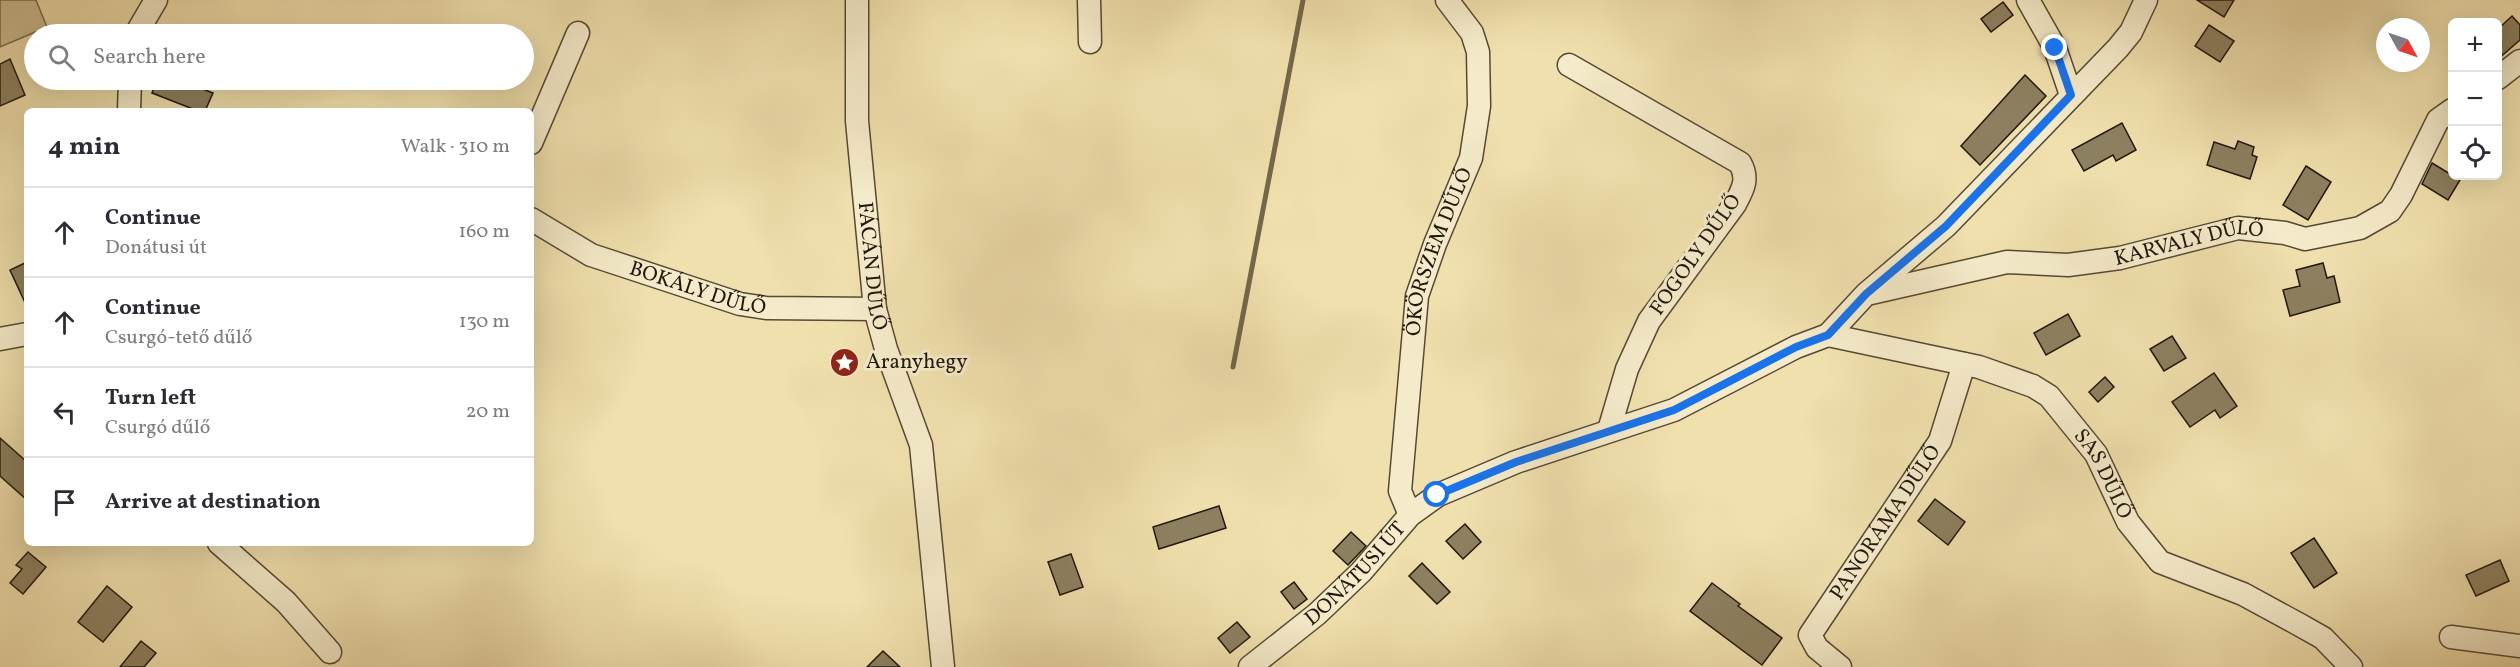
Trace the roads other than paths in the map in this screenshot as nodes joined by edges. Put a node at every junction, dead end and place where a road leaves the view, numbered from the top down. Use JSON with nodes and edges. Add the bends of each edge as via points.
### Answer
{"nodes":[{"id":1,"x":156,"y":0,"type":"edge"},
{"id":2,"x":857,"y":0,"type":"edge"},
{"id":3,"x":1089,"y":0,"type":"edge"},
{"id":4,"x":1447,"y":0,"type":"edge"},
{"id":5,"x":2028,"y":0,"type":"edge"},
{"id":6,"x":2146,"y":0,"type":"edge"},
{"id":7,"x":142,"y":24,"type":"edge"},
{"id":8,"x":578,"y":33,"type":"dead end"},
{"id":9,"x":1090,"y":42,"type":"dead end"},
{"id":10,"x":2520,"y":61,"type":"edge"},
{"id":11,"x":1569,"y":65,"type":"dead end"},
{"id":12,"x":2502,"y":75,"type":"edge"},
{"id":13,"x":130,"y":90,"type":"edge"},
{"id":14,"x":2071,"y":95,"type":"junction"},
{"id":15,"x":129,"y":108,"type":"edge"},
{"id":16,"x":2448,"y":113,"type":"edge"},
{"id":17,"x":534,"y":136,"type":"edge"},
{"id":18,"x":534,"y":221,"type":"edge"},
{"id":19,"x":1866,"y":294,"type":"junction"},
{"id":20,"x":875,"y":309,"type":"junction"},
{"id":21,"x":1828,"y":335,"type":"junction"},
{"id":22,"x":24,"y":337,"type":"edge"},
{"id":23,"x":0,"y":339,"type":"edge"},
{"id":24,"x":1964,"y":364,"type":"junction"},
{"id":25,"x":1609,"y":430,"type":"junction"},
{"id":26,"x":1410,"y":515,"type":"junction"},
{"id":27,"x":222,"y":546,"type":"edge"},
{"id":28,"x":2451,"y":637,"type":"dead end"},
{"id":29,"x":2520,"y":646,"type":"edge"},
{"id":30,"x":330,"y":652,"type":"dead end"},
{"id":31,"x":943,"y":667,"type":"edge"},
{"id":32,"x":1250,"y":667,"type":"edge"},
{"id":33,"x":1840,"y":667,"type":"edge"},
{"id":34,"x":2351,"y":667,"type":"edge"}],
"edges":[{"from":1,"to":7,"type":"street"},
{"from":2,"to":20,"type":"street","name":"FÁCÁN DŰLŐ","via":[[857,121]]},
{"from":3,"to":9,"type":"street"},
{"from":4,"to":26,"type":"street","name":"ÖKÖRSZEM DŰLŐ","via":[[1472,33],[1478,52],[1479,106],[1471,158],[1417,296],[1400,491]]},
{"from":5,"to":14,"type":"street","via":[[2055,48]]},
{"from":6,"to":14,"type":"street","via":[[2131,32]]},
{"from":8,"to":17,"type":"street"},
{"from":10,"to":12,"type":"street"},
{"from":11,"to":25,"type":"street","name":"FOGOLY DŰLŐ","via":[[1740,163],[1746,173],[1735,204],[1649,321],[1627,369]]},
{"from":13,"to":15,"type":"street"},
{"from":14,"to":19,"type":"street","via":[[1946,226]]},
{"from":16,"to":19,"type":"street","name":"KARVALY DŰLŐ","via":[[2438,120],[2390,211],[2360,228],[2306,239],[2238,228],[2120,258],[2068,265],[2007,262]]},
{"from":18,"to":20,"type":"street","name":"BOKÁLY DŰLŐ","via":[[591,255],[740,304],[766,308]]},
{"from":19,"to":21,"type":"street"},
{"from":20,"to":31,"type":"street","name":"FÁCÁN DŰLŐ","via":[[921,445]]},
{"from":21,"to":24,"type":"street","name":"SAS DŰLŐ"},
{"from":21,"to":25,"type":"street","name":"DONÁTUSI ÚT","via":[[1796,347],[1674,410]]},
{"from":22,"to":23,"type":"street"},
{"from":24,"to":33,"type":"street","name":"PANORÁMA DŰLŐ","via":[[1940,441],[1810,636],[1817,648]]},
{"from":24,"to":34,"type":"street","name":"SAS DŰLŐ","via":[[2033,386],[2049,396],[2096,454],[2128,522],[2160,562],[2244,594],[2323,638]]},
{"from":25,"to":26,"type":"street","name":"DONÁTUSI ÚT","via":[[1472,478],[1437,495]]},
{"from":26,"to":32,"type":"street","name":"DONÁTUSI ÚT","via":[[1317,614]]},
{"from":27,"to":30,"type":"street","via":[[286,602]]},
{"from":28,"to":29,"type":"street"}]}
